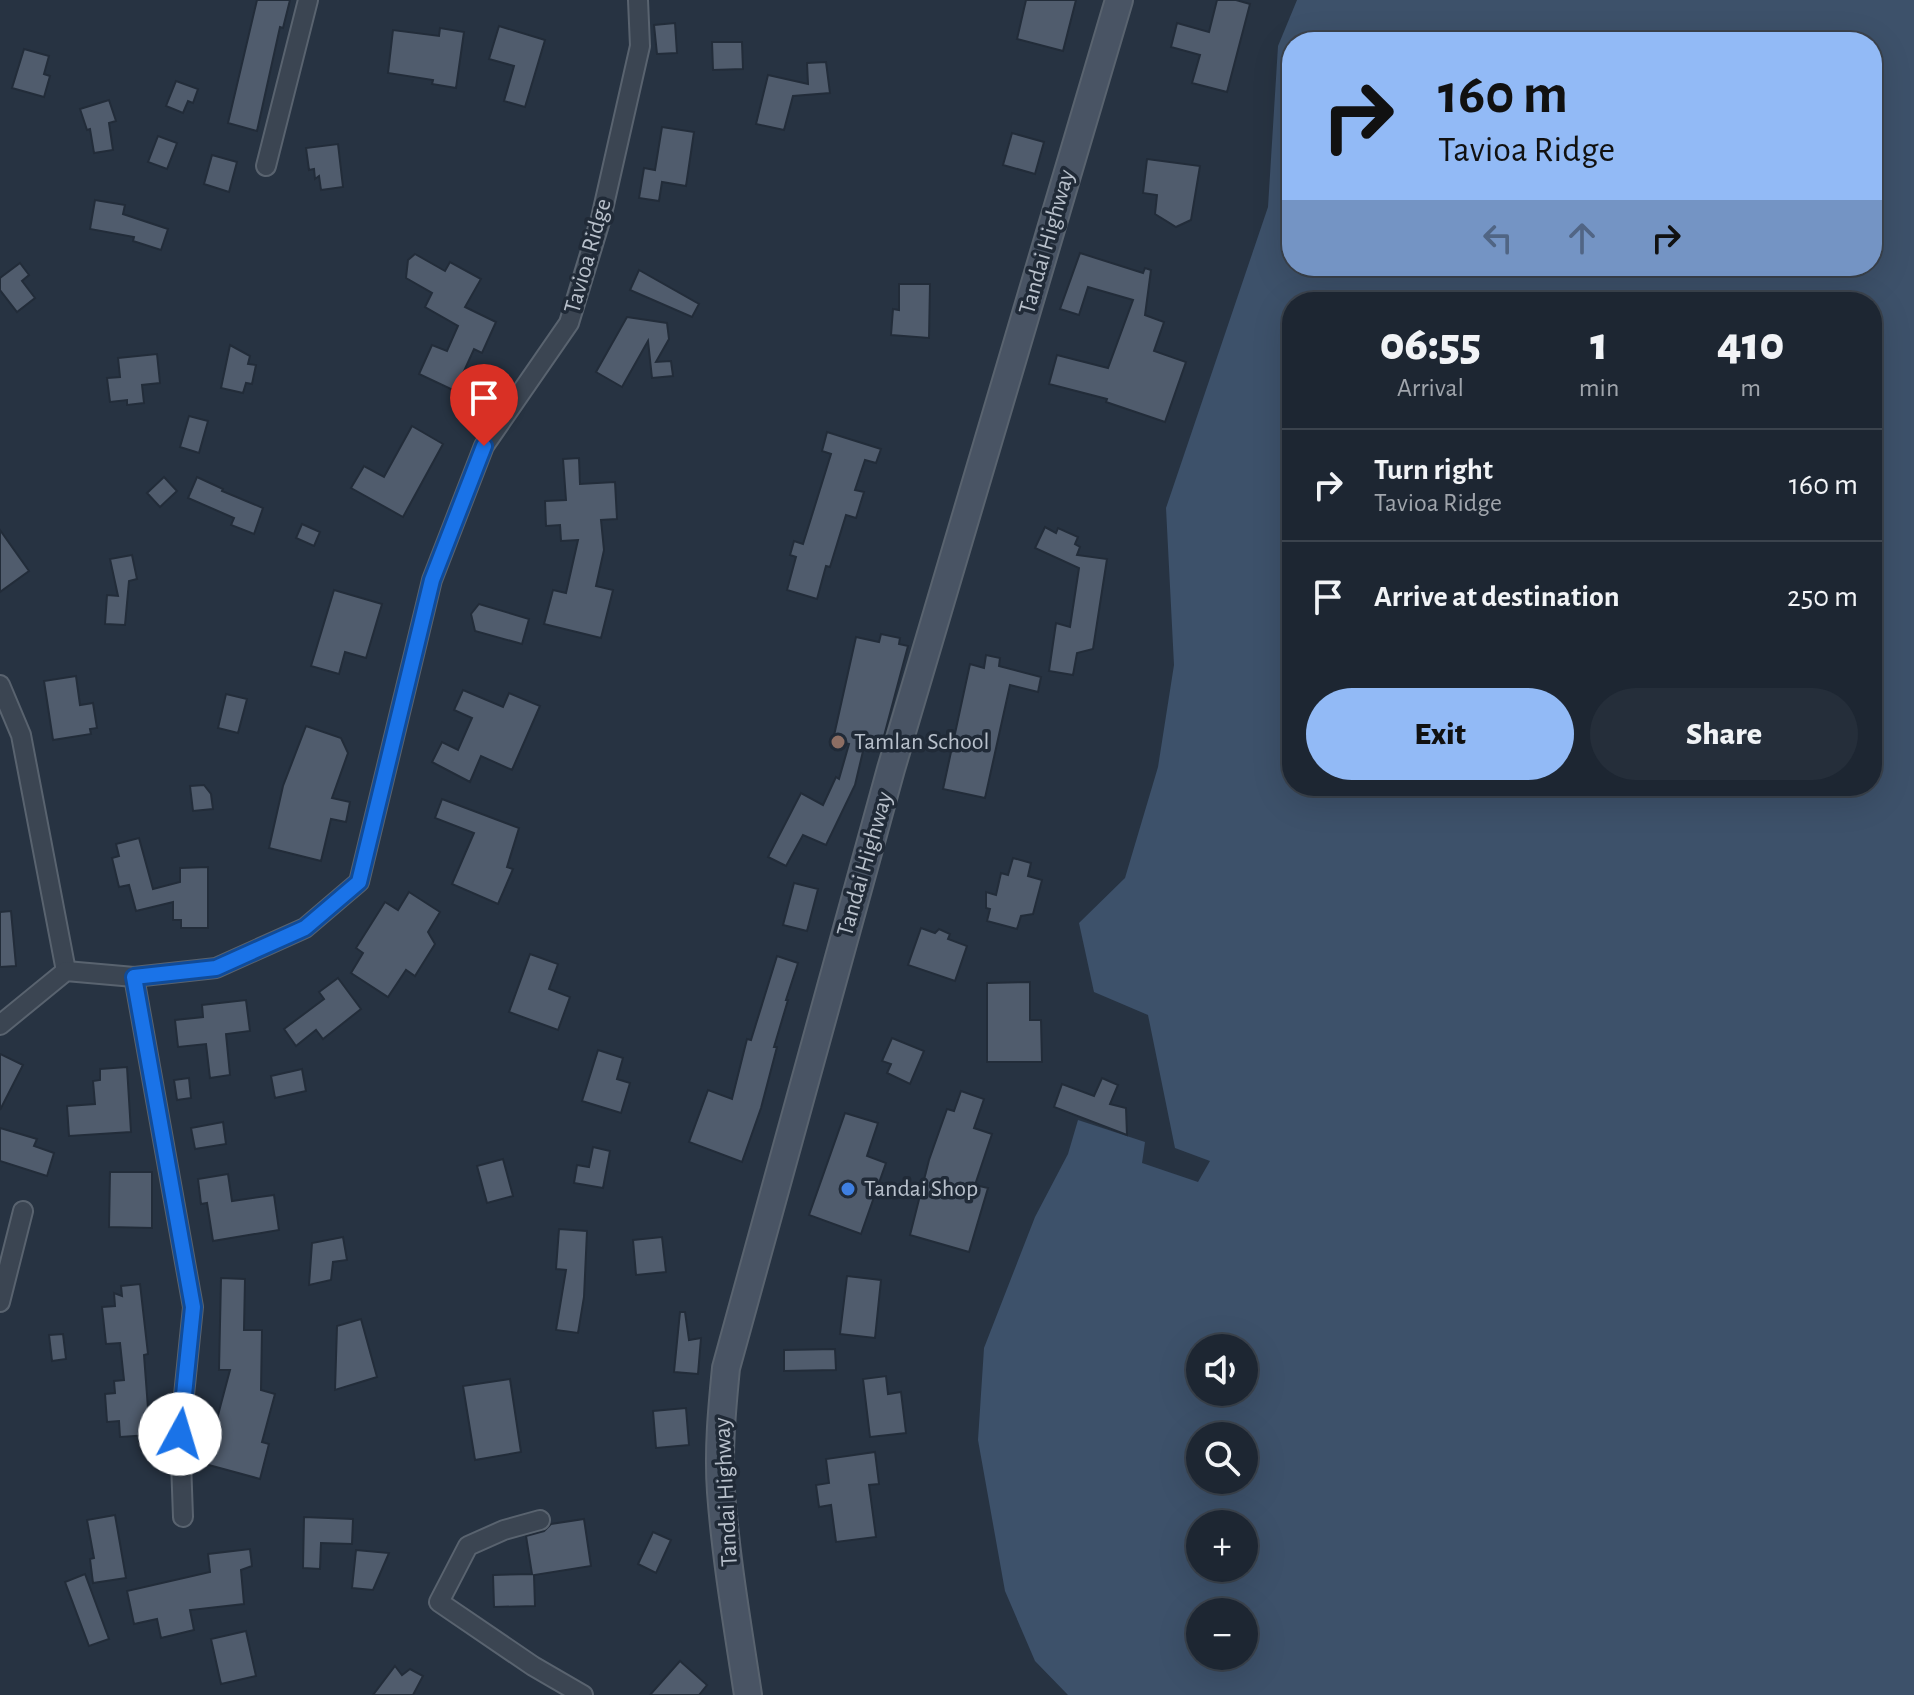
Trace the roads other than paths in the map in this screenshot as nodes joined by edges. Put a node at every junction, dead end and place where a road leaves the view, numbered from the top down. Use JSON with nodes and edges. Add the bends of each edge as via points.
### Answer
{"nodes":[{"id":1,"x":308,"y":0,"type":"edge"},
{"id":2,"x":638,"y":0,"type":"edge"},
{"id":3,"x":1119,"y":0,"type":"edge"},
{"id":4,"x":266,"y":166,"type":"dead end"},
{"id":5,"x":0,"y":685,"type":"edge"},
{"id":6,"x":66,"y":971,"type":"junction"},
{"id":7,"x":134,"y":977,"type":"junction"},
{"id":8,"x":0,"y":1025,"type":"edge"},
{"id":9,"x":23,"y":1211,"type":"dead end"},
{"id":10,"x":0,"y":1302,"type":"edge"},
{"id":11,"x":183,"y":1517,"type":"dead end"},
{"id":12,"x":540,"y":1520,"type":"dead end"},
{"id":13,"x":583,"y":1695,"type":"edge"},
{"id":14,"x":748,"y":1695,"type":"edge"}],
"edges":[{"from":1,"to":4,"type":"street"},
{"from":2,"to":7,"type":"street","name":"Tavioa Ridge","via":[[640,46],[601,218],[569,323],[484,446],[432,580],[359,882],[305,928],[216,968]]},
{"from":3,"to":14,"type":"main road","name":"Tandai Highway","via":[[891,769],[726,1368],[721,1491]]},
{"from":5,"to":6,"type":"street","via":[[21,735]]},
{"from":6,"to":7,"type":"street","name":"Tavioa Ridge"},
{"from":6,"to":8,"type":"street"},
{"from":7,"to":11,"type":"street","via":[[193,1307],[180,1434]]},
{"from":9,"to":10,"type":"street"},
{"from":12,"to":13,"type":"street","via":[[468,1546],[439,1602]]}]}
